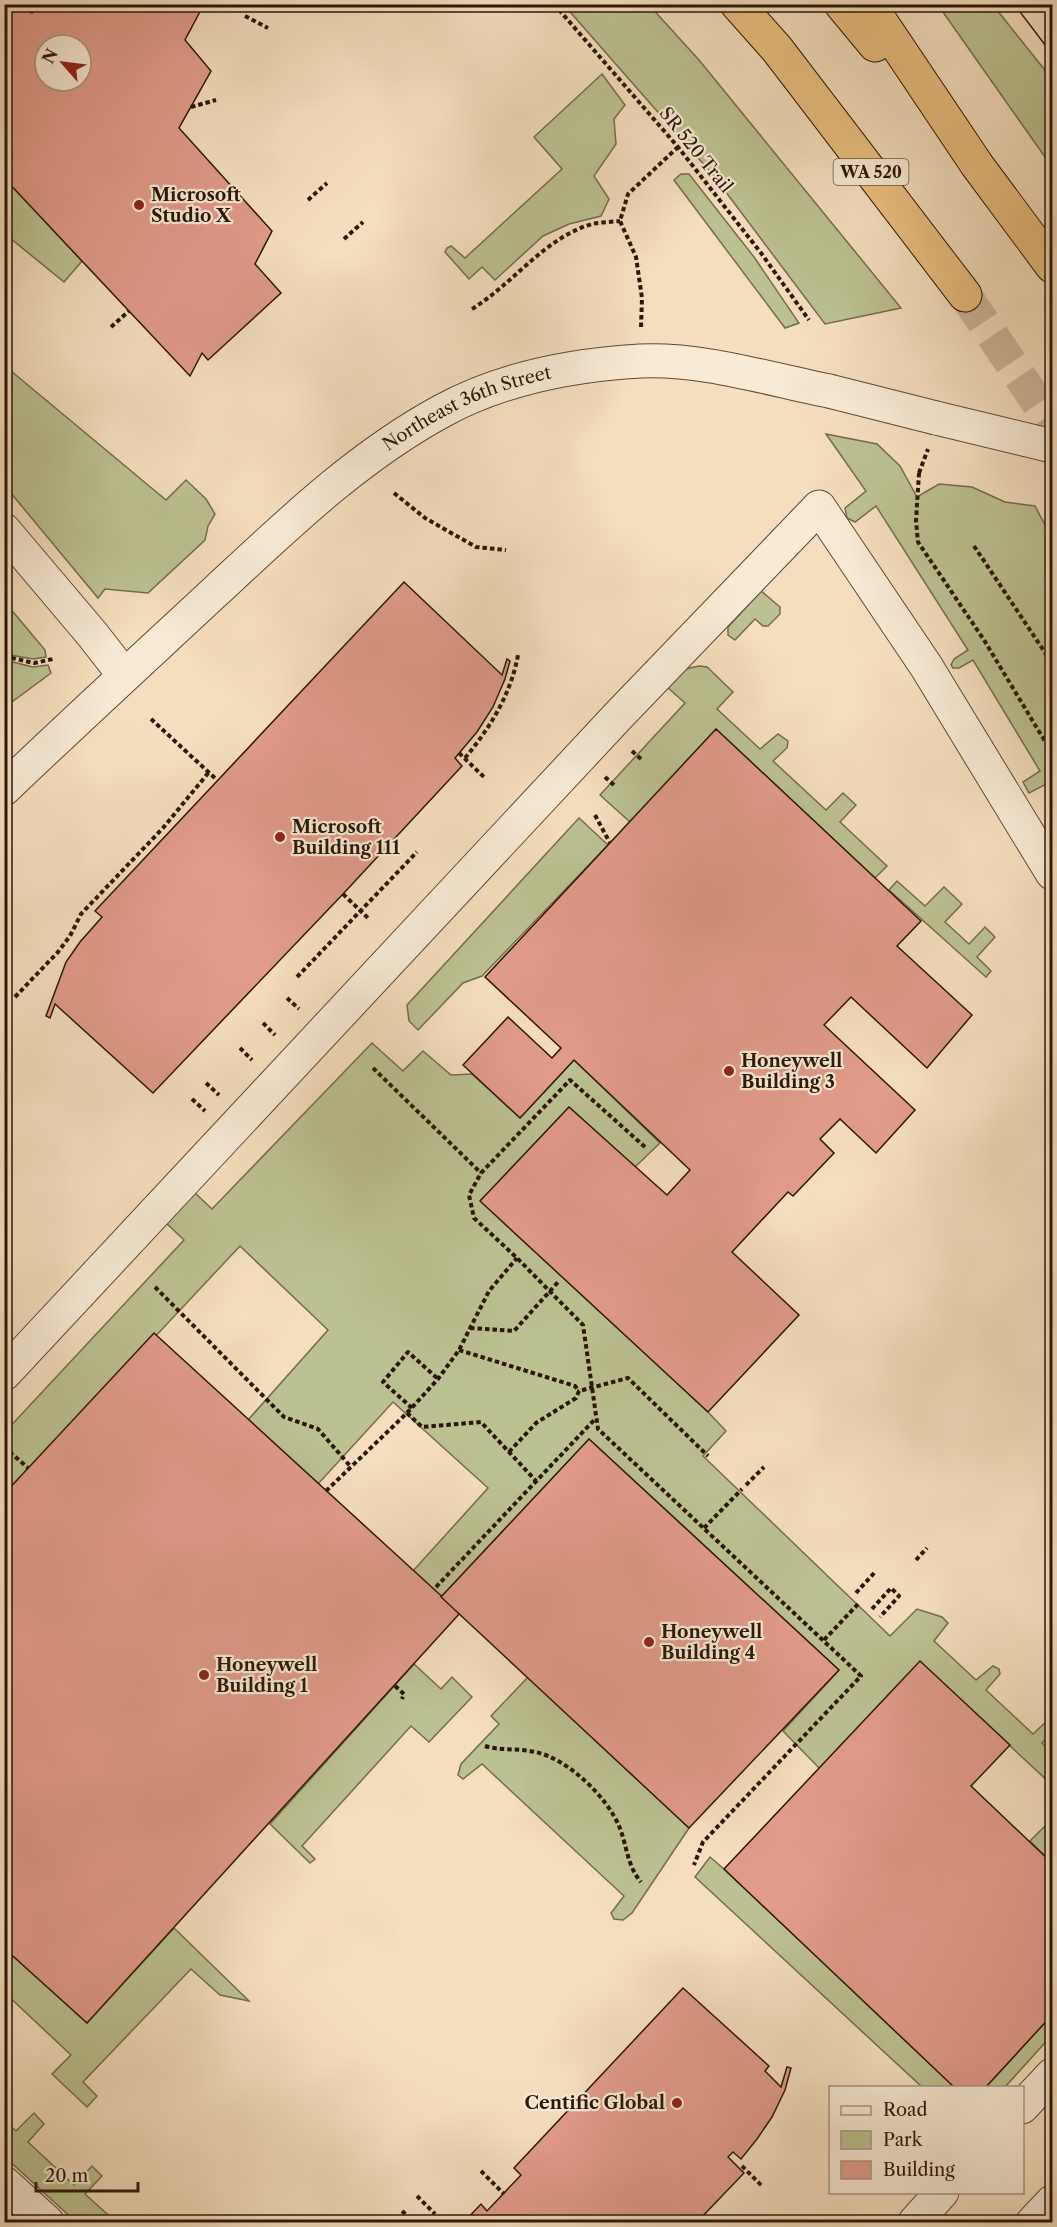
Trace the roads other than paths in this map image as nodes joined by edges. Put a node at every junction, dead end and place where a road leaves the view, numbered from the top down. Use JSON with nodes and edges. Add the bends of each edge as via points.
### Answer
{"nodes":[{"id":1,"x":728,"y":4,"type":"edge"},
{"id":2,"x":737,"y":4,"type":"edge"},
{"id":3,"x":841,"y":4,"type":"edge"},
{"id":4,"x":869,"y":4,"type":"edge"},
{"id":5,"x":777,"y":49,"type":"junction"},
{"id":6,"x":977,"y":165,"type":"junction"},
{"id":7,"x":1053,"y":266,"type":"edge"},
{"id":8,"x":965,"y":295,"type":"tunnel mouth"},
{"id":9,"x":1053,"y":446,"type":"edge"},
{"id":10,"x":4,"y":530,"type":"edge"},
{"id":11,"x":124,"y":675,"type":"junction"},
{"id":12,"x":4,"y":789,"type":"edge"},
{"id":13,"x":1053,"y":873,"type":"edge"},
{"id":14,"x":4,"y":1374,"type":"edge"},
{"id":15,"x":1053,"y":2075,"type":"edge"},
{"id":16,"x":1024,"y":2106,"type":"edge"},
{"id":17,"x":4,"y":2183,"type":"edge"},
{"id":18,"x":941,"y":2194,"type":"edge"},
{"id":19,"x":1053,"y":2202,"type":"edge"},
{"id":20,"x":47,"y":2223,"type":"edge"},
{"id":21,"x":915,"y":2223,"type":"edge"},
{"id":22,"x":1033,"y":2223,"type":"edge"}],
"edges":[{"from":1,"to":5,"type":"highway"},
{"from":2,"to":5,"type":"highway","number":"WA 520"},
{"from":3,"to":6,"type":"highway"},
{"from":4,"to":6,"type":"highway"},
{"from":5,"to":8,"type":"highway","number":"WA 520"},
{"from":6,"to":7,"type":"highway"},
{"from":9,"to":11,"type":"street","name":"Northeast 36th Street","bridge":true,"via":[[693,363],[642,361],[568,368],[500,386],[443,410],[376,451],[269,541]]},
{"from":10,"to":11,"type":"street"},
{"from":11,"to":12,"type":"street","name":"Northeast 36th Street"},
{"from":13,"to":14,"type":"street","via":[[926,666],[819,507]]},
{"from":15,"to":16,"type":"street"},
{"from":17,"to":20,"type":"street"},
{"from":18,"to":21,"type":"street"},
{"from":19,"to":22,"type":"street"}]}
